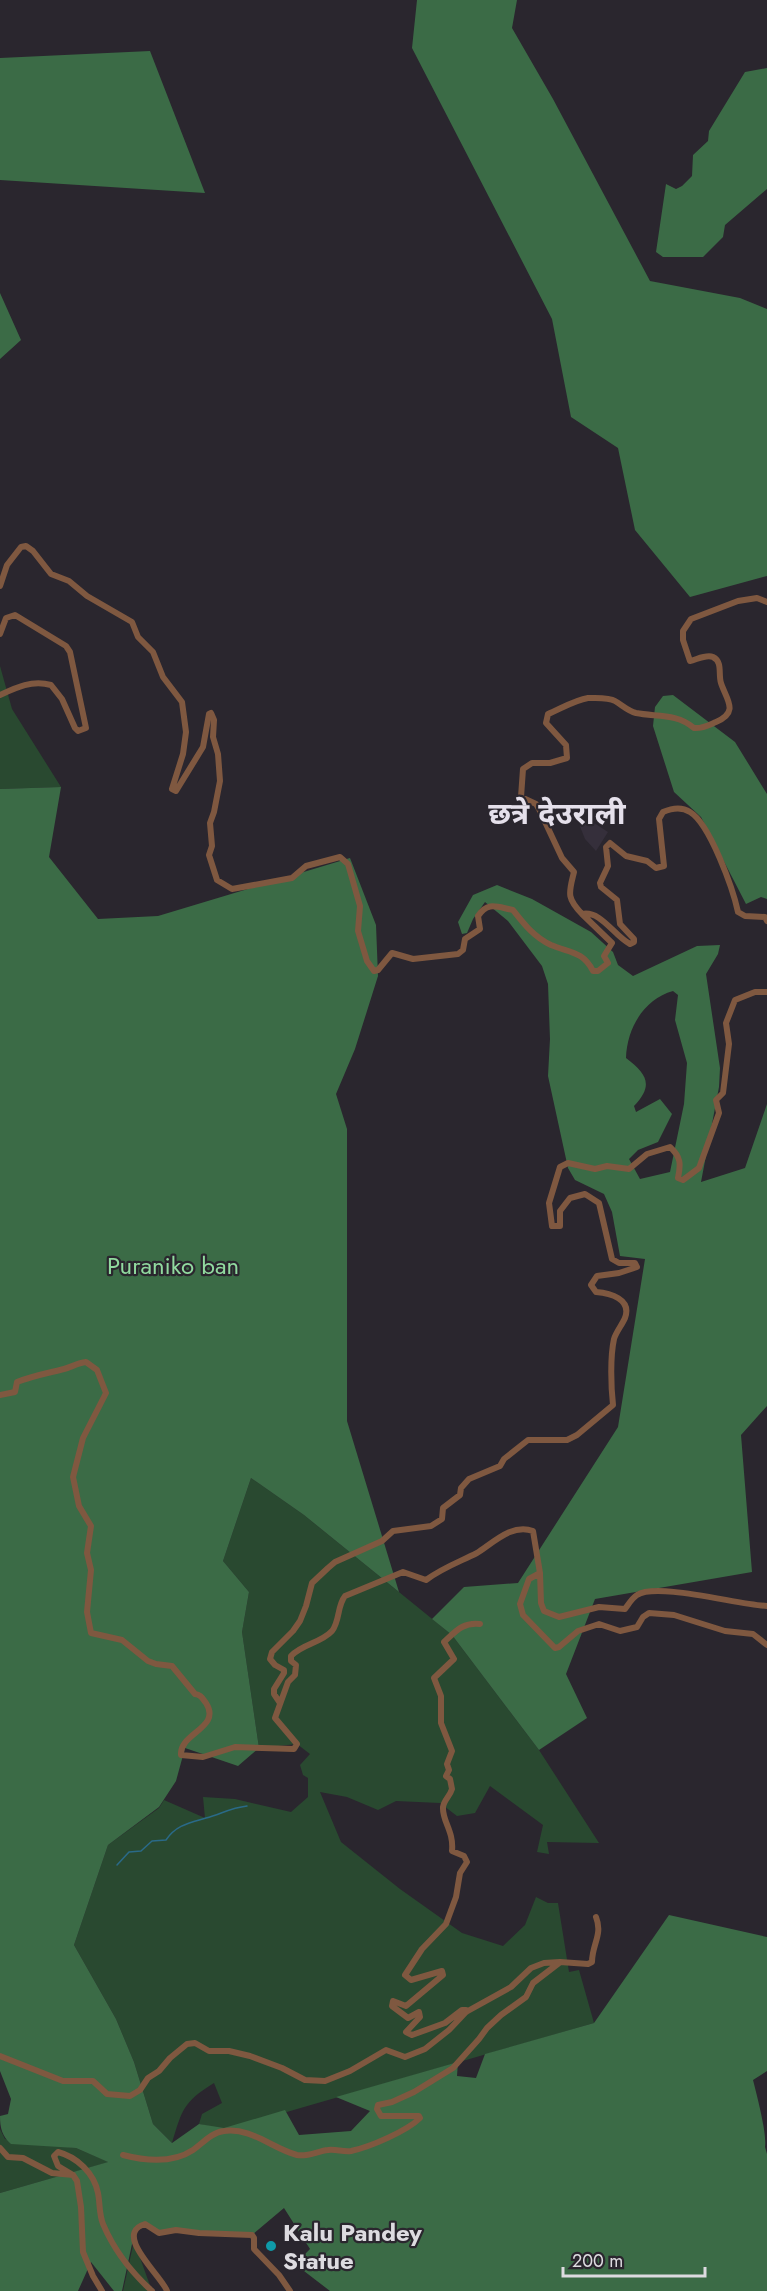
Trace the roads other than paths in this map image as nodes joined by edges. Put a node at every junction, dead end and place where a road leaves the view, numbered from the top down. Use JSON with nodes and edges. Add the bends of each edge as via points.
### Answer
{"nodes":[{"id":1,"x":0,"y":586,"type":"edge"},
{"id":2,"x":767,"y":603,"type":"edge"},
{"id":3,"x":0,"y":634,"type":"edge"},
{"id":4,"x":0,"y":695,"type":"edge"},
{"id":5,"x":582,"y":914,"type":"junction"},
{"id":6,"x":767,"y":921,"type":"edge"},
{"id":7,"x":767,"y":992,"type":"edge"},
{"id":8,"x":0,"y":1395,"type":"edge"},
{"id":9,"x":540,"y":1573,"type":"junction"},
{"id":10,"x":767,"y":1606,"type":"edge"},
{"id":11,"x":480,"y":1624,"type":"dead end"},
{"id":12,"x":767,"y":1645,"type":"edge"},
{"id":13,"x":280,"y":1703,"type":"junction"},
{"id":14,"x":596,"y":1917,"type":"dead end"},
{"id":15,"x":560,"y":1962,"type":"junction"},
{"id":16,"x":466,"y":2012,"type":"junction"},
{"id":17,"x":0,"y":2056,"type":"edge"},
{"id":18,"x":0,"y":2148,"type":"edge"},
{"id":19,"x":123,"y":2155,"type":"dead end"},
{"id":20,"x":74,"y":2175,"type":"junction"},
{"id":21,"x":102,"y":2291,"type":"edge"},
{"id":22,"x":152,"y":2291,"type":"edge"},
{"id":23,"x":167,"y":2291,"type":"edge"},
{"id":24,"x":290,"y":2291,"type":"edge"}],
"edges":[{"from":1,"to":5,"type":"street","via":[[7,565],[26,546],[51,574],[69,581],[132,622],[182,702],[186,732],[172,789],[176,791],[203,747],[209,714],[213,716],[219,781],[210,823],[209,855],[217,880],[232,889],[292,878],[306,866],[340,857],[348,864],[360,906],[358,931],[374,971],[392,953],[413,959],[458,954],[465,939],[480,929],[478,916],[490,906],[513,910],[530,931],[551,945],[570,950],[598,971],[608,963],[604,956],[612,942]]},
{"from":2,"to":5,"type":"street","via":[[757,598],[738,601],[691,620],[683,631],[682,640],[690,661],[708,656],[718,663],[720,682],[729,703],[723,719],[694,728],[686,721],[630,711],[613,699],[586,698],[548,714],[546,723],[566,745],[567,758],[532,763],[523,769],[521,797],[539,808],[562,858],[572,869],[568,890]]},
{"from":3,"to":4,"type":"street","via":[[6,618],[15,615],[66,646],[86,728],[75,728],[51,685],[23,685]]},
{"from":5,"to":6,"type":"street","via":[[589,912],[623,940],[634,942],[633,935],[620,924],[616,900],[601,887],[608,866],[606,847],[610,843],[626,856],[656,868],[664,866],[659,819],[663,812],[677,807],[696,816],[705,830],[732,889],[738,912],[765,917]]},
{"from":7,"to":13,"type":"street","via":[[735,1000],[730,1010],[723,1093],[717,1100],[719,1113],[699,1168],[682,1180],[678,1178],[681,1161],[670,1147],[647,1154],[629,1169],[595,1169],[568,1163],[560,1167],[549,1203],[552,1226],[560,1226],[560,1211],[570,1198],[585,1194],[599,1203],[612,1259],[635,1263],[637,1267],[597,1276],[591,1286],[596,1292],[616,1295],[624,1303],[626,1316],[614,1339],[613,1405],[567,1440],[528,1440],[500,1466],[469,1479],[460,1488],[460,1496],[443,1508],[442,1519],[431,1526],[393,1530],[382,1541],[335,1562],[316,1579],[300,1621],[272,1652],[270,1659],[284,1670],[274,1689]]},
{"from":8,"to":13,"type":"street","via":[[15,1392],[17,1382],[75,1363],[86,1362],[97,1370],[106,1393],[83,1438],[73,1477],[79,1506],[91,1526],[87,1612],[91,1633],[122,1640],[148,1661],[172,1666],[200,1695],[209,1709],[209,1717],[187,1741],[181,1755],[203,1757],[235,1746],[294,1749],[297,1744],[275,1718]]},
{"from":9,"to":10,"type":"street","via":[[543,1611],[559,1617],[599,1607],[625,1609],[636,1595],[646,1592],[684,1592]]},
{"from":9,"to":12,"type":"street","via":[[529,1579],[520,1604],[523,1615],[555,1648],[578,1630],[599,1624],[620,1631],[637,1627],[649,1613],[674,1616],[725,1632],[753,1634]]},
{"from":9,"to":13,"type":"street","via":[[533,1531],[525,1528],[497,1537],[426,1580],[403,1572],[345,1596],[329,1634],[291,1656],[296,1670]]},
{"from":11,"to":16,"type":"street","via":[[461,1627],[444,1642],[454,1659],[434,1678],[441,1696],[441,1723],[452,1751],[446,1776],[452,1789],[445,1801],[444,1815],[451,1832],[452,1851],[464,1856],[467,1862],[460,1873],[446,1924],[422,1949],[405,1975],[411,1980],[442,1971],[443,1975],[406,2006],[393,2001],[392,2006],[408,2018],[419,2012],[420,2017],[406,2031],[412,2035],[445,2023],[462,2010]]},
{"from":14,"to":15,"type":"street","via":[[600,1931],[592,1962]]},
{"from":15,"to":16,"type":"street","via":[[531,1968],[511,1987]]},
{"from":15,"to":19,"type":"street","via":[[533,1983],[526,1997],[487,2028],[453,2068],[414,2092],[378,2105],[381,2116],[420,2118],[380,2141],[349,2151],[329,2149],[297,2155],[256,2137],[225,2130],[191,2152],[171,2158],[147,2161]]},
{"from":16,"to":17,"type":"street","via":[[425,2049],[405,2057],[386,2050],[325,2081],[305,2080],[250,2056],[209,2051],[195,2043],[181,2048],[130,2096],[107,2094],[93,2081],[63,2080]]},
{"from":18,"to":20,"type":"street","via":[[8,2157],[23,2158],[52,2173]]},
{"from":20,"to":21,"type":"street","via":[[81,2207],[83,2252]]},
{"from":20,"to":22,"type":"street","via":[[58,2166],[56,2153],[64,2154],[90,2173],[98,2190],[100,2217],[109,2236],[125,2263]]},
{"from":23,"to":24,"type":"street","via":[[136,2247],[133,2238],[140,2225],[159,2233],[176,2230],[252,2235],[254,2249]]}]}
